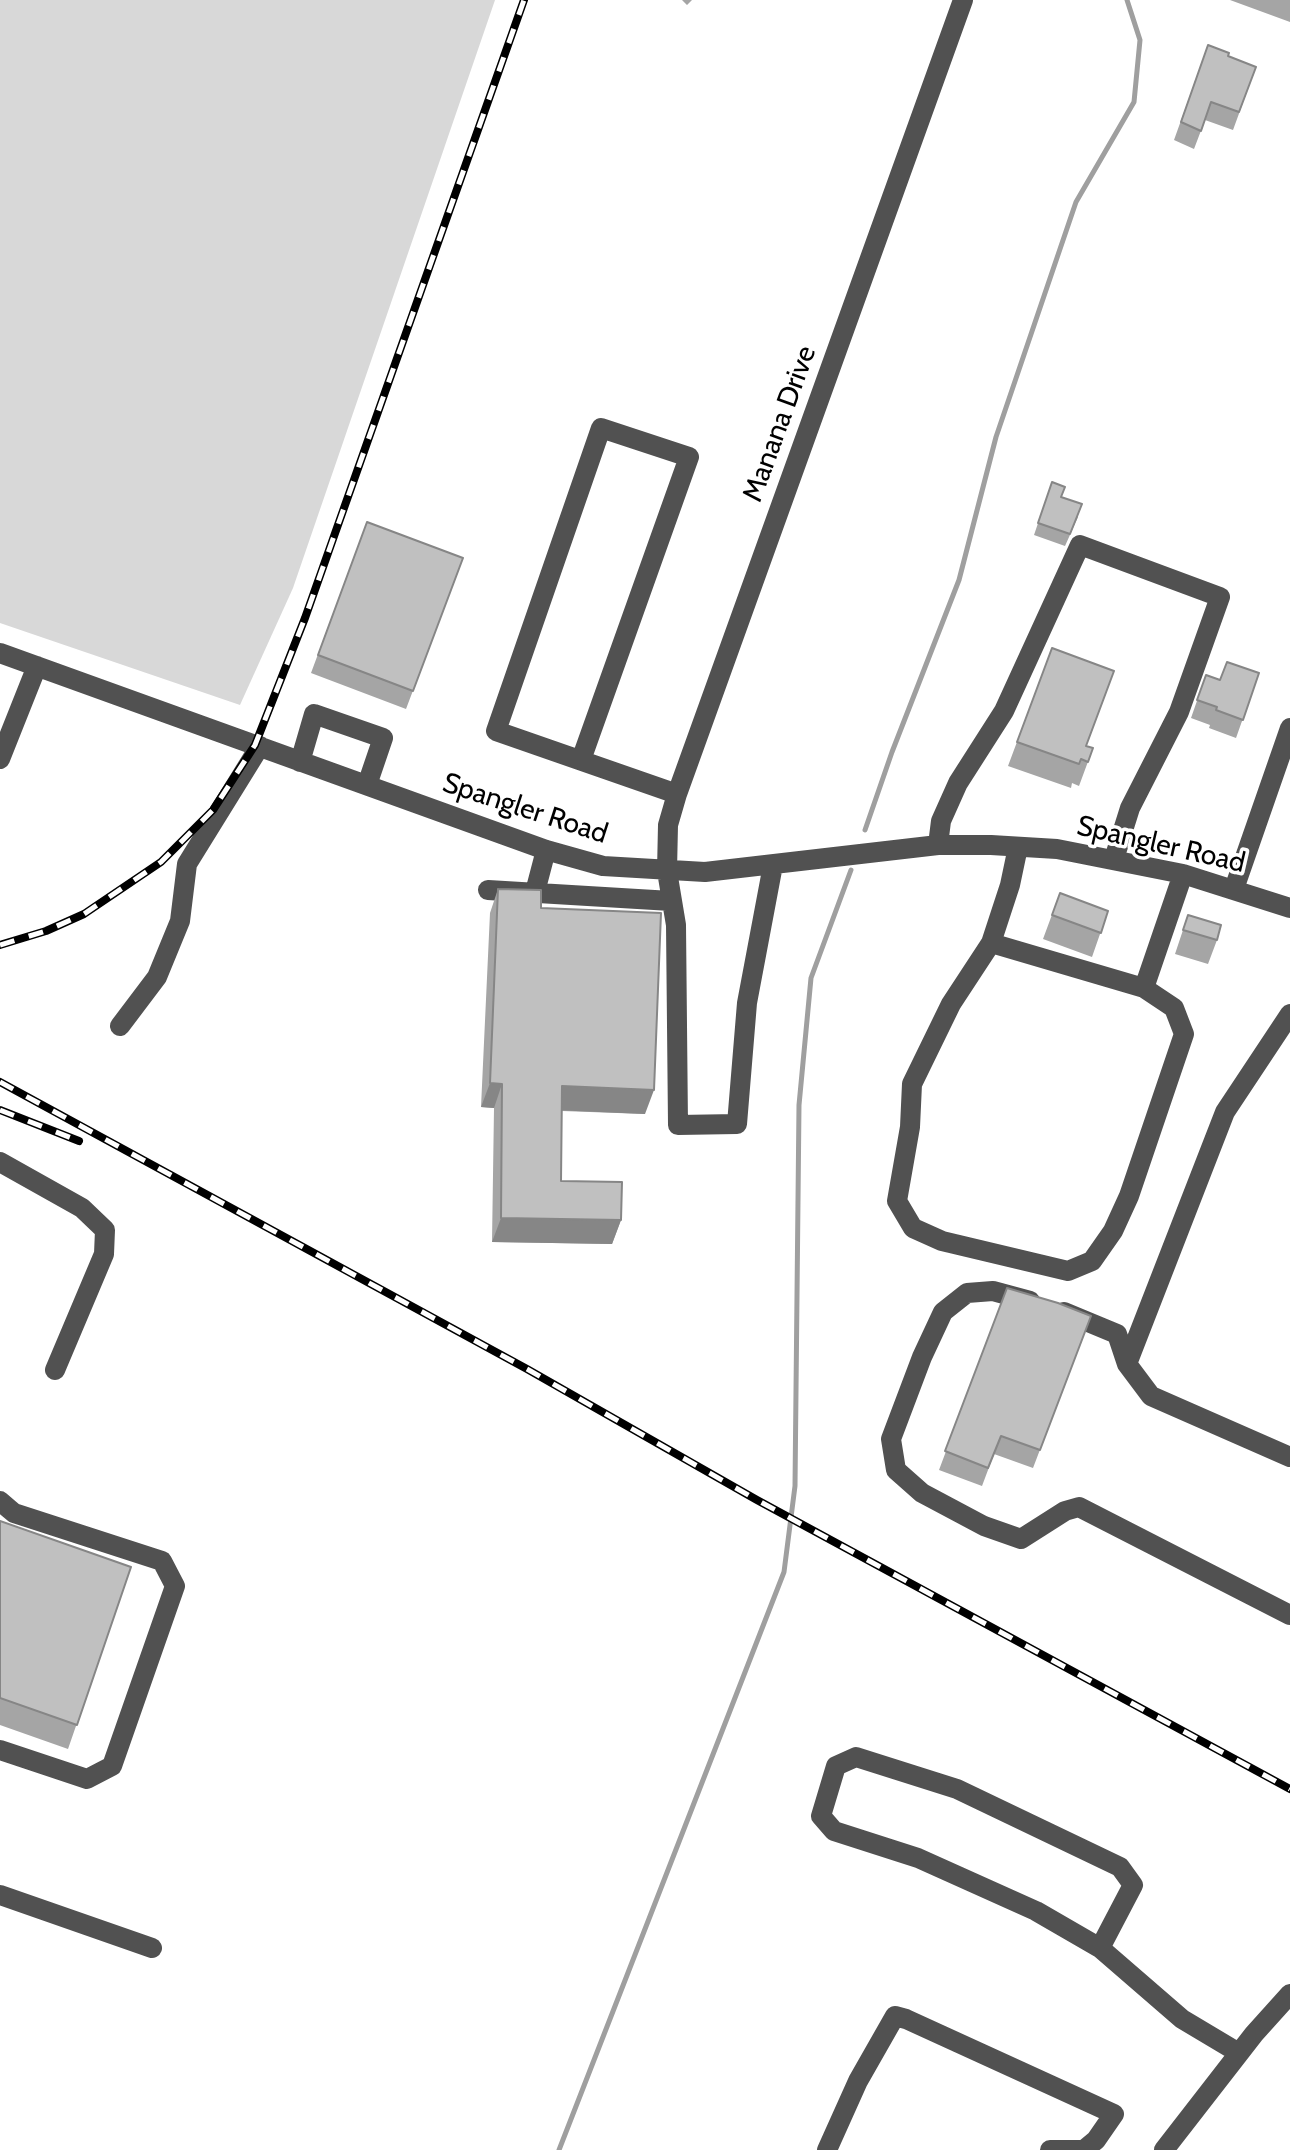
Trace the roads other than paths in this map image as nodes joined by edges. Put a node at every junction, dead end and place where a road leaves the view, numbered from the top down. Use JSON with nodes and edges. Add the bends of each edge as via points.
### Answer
{"nodes":[{"id":1,"x":963,"y":0,"type":"edge"},
{"id":2,"x":0,"y":653,"type":"edge"},
{"id":3,"x":37,"y":666,"type":"junction"},
{"id":4,"x":1290,"y":728,"type":"edge"},
{"id":5,"x":260,"y":746,"type":"junction"},
{"id":6,"x":0,"y":759,"type":"edge"},
{"id":7,"x":581,"y":760,"type":"junction"},
{"id":8,"x":300,"y":762,"type":"junction"},
{"id":9,"x":367,"y":785,"type":"junction"},
{"id":10,"x":677,"y":794,"type":"junction"},
{"id":11,"x":938,"y":845,"type":"junction"},
{"id":12,"x":1018,"y":847,"type":"junction"},
{"id":13,"x":546,"y":850,"type":"junction"},
{"id":14,"x":1114,"y":859,"type":"junction"},
{"id":15,"x":773,"y":865,"type":"junction"},
{"id":16,"x":667,"y":871,"type":"junction"},
{"id":17,"x":1183,"y":874,"type":"junction"},
{"id":18,"x":1234,"y":889,"type":"junction"},
{"id":19,"x":488,"y":890,"type":"dead end"},
{"id":20,"x":535,"y":892,"type":"junction"},
{"id":21,"x":671,"y":901,"type":"junction"},
{"id":22,"x":1290,"y":908,"type":"edge"},
{"id":23,"x":991,"y":943,"type":"junction"},
{"id":24,"x":1144,"y":988,"type":"junction"},
{"id":25,"x":1290,"y":1014,"type":"edge"},
{"id":26,"x":120,"y":1026,"type":"dead end"},
{"id":27,"x":0,"y":1162,"type":"edge"},
{"id":28,"x":1127,"y":1364,"type":"junction"},
{"id":29,"x":55,"y":1370,"type":"dead end"},
{"id":30,"x":1290,"y":1457,"type":"edge"},
{"id":31,"x":0,"y":1501,"type":"edge"},
{"id":32,"x":1290,"y":1615,"type":"edge"},
{"id":33,"x":0,"y":1750,"type":"edge"},
{"id":34,"x":0,"y":1895,"type":"edge"},
{"id":35,"x":152,"y":1948,"type":"dead end"},
{"id":36,"x":1100,"y":1948,"type":"junction"},
{"id":37,"x":1290,"y":1994,"type":"edge"},
{"id":38,"x":1239,"y":2053,"type":"junction"},
{"id":39,"x":827,"y":2150,"type":"edge"},
{"id":40,"x":1050,"y":2150,"type":"edge"},
{"id":41,"x":1164,"y":2150,"type":"edge"}],
"edges":[{"from":1,"to":10,"type":"street","name":"Manana Drive"},
{"from":2,"to":3,"type":"street","name":"Spangler Road"},
{"from":3,"to":5,"type":"street","name":"Spangler Road"},
{"from":3,"to":6,"type":"street"},
{"from":4,"to":18,"type":"street"},
{"from":5,"to":8,"type":"street","name":"Spangler Road"},
{"from":5,"to":26,"type":"street","via":[[187,864],[180,921],[157,977]]},
{"from":7,"to":7,"type":"street","via":[[496,731],[601,428],[689,457]]},
{"from":7,"to":10,"type":"street"},
{"from":8,"to":9,"type":"street","name":"Spangler Road"},
{"from":8,"to":9,"type":"street","via":[[314,714],[383,738]]},
{"from":9,"to":13,"type":"street","name":"Spangler Road"},
{"from":10,"to":16,"type":"street","name":"Manana Drive","via":[[668,825]]},
{"from":11,"to":12,"type":"street","name":"Spangler Road"},
{"from":11,"to":14,"type":"street","via":[[941,821],[958,783],[1004,711],[1080,545],[1220,597],[1179,712],[1130,808]]},
{"from":11,"to":15,"type":"street","name":"Spangler Road"},
{"from":12,"to":14,"type":"street","name":"Spangler Road"},
{"from":12,"to":23,"type":"street"},
{"from":13,"to":16,"type":"street","name":"Spangler Road","via":[[603,866]]},
{"from":13,"to":20,"type":"street"},
{"from":14,"to":17,"type":"street","name":"Spangler Road"},
{"from":15,"to":16,"type":"street","name":"Spangler Road"},
{"from":15,"to":21,"type":"street","name":"Manana Drive","via":[[747,1003],[737,1124],[678,1125],[676,925]]},
{"from":16,"to":21,"type":"street","name":"Manana Drive"},
{"from":17,"to":18,"type":"street","name":"Spangler Road"},
{"from":17,"to":24,"type":"street"},
{"from":18,"to":22,"type":"street","name":"Spangler Road"},
{"from":19,"to":20,"type":"street"},
{"from":20,"to":21,"type":"street"},
{"from":23,"to":24,"type":"street"},
{"from":23,"to":24,"type":"street","via":[[951,1004],[912,1084],[897,1201],[913,1228],[942,1241],[1068,1271],[1092,1261],[1129,1196],[1184,1034],[1174,1008]]},
{"from":25,"to":28,"type":"street","via":[[1225,1112]]},
{"from":27,"to":29,"type":"street","via":[[82,1208],[105,1230],[104,1254]]},
{"from":28,"to":30,"type":"street","via":[[1151,1396]]},
{"from":28,"to":32,"type":"street","via":[[1117,1334],[993,1291],[967,1293],[943,1312],[922,1357],[891,1439],[896,1470],[922,1493],[1021,1539],[1079,1507]]},
{"from":31,"to":33,"type":"street","via":[[14,1513],[162,1561],[175,1586],[112,1766],[87,1779]]},
{"from":34,"to":35,"type":"street"},
{"from":36,"to":36,"type":"street","via":[[1036,1911],[918,1858],[834,1831],[821,1816],[836,1766],[856,1757],[957,1789],[1120,1867],[1133,1885]]},
{"from":36,"to":38,"type":"street","via":[[1182,2019]]},
{"from":37,"to":38,"type":"street"},
{"from":38,"to":41,"type":"street"},
{"from":39,"to":40,"type":"street","via":[[895,2016],[1114,2114],[1084,2150]]}]}
